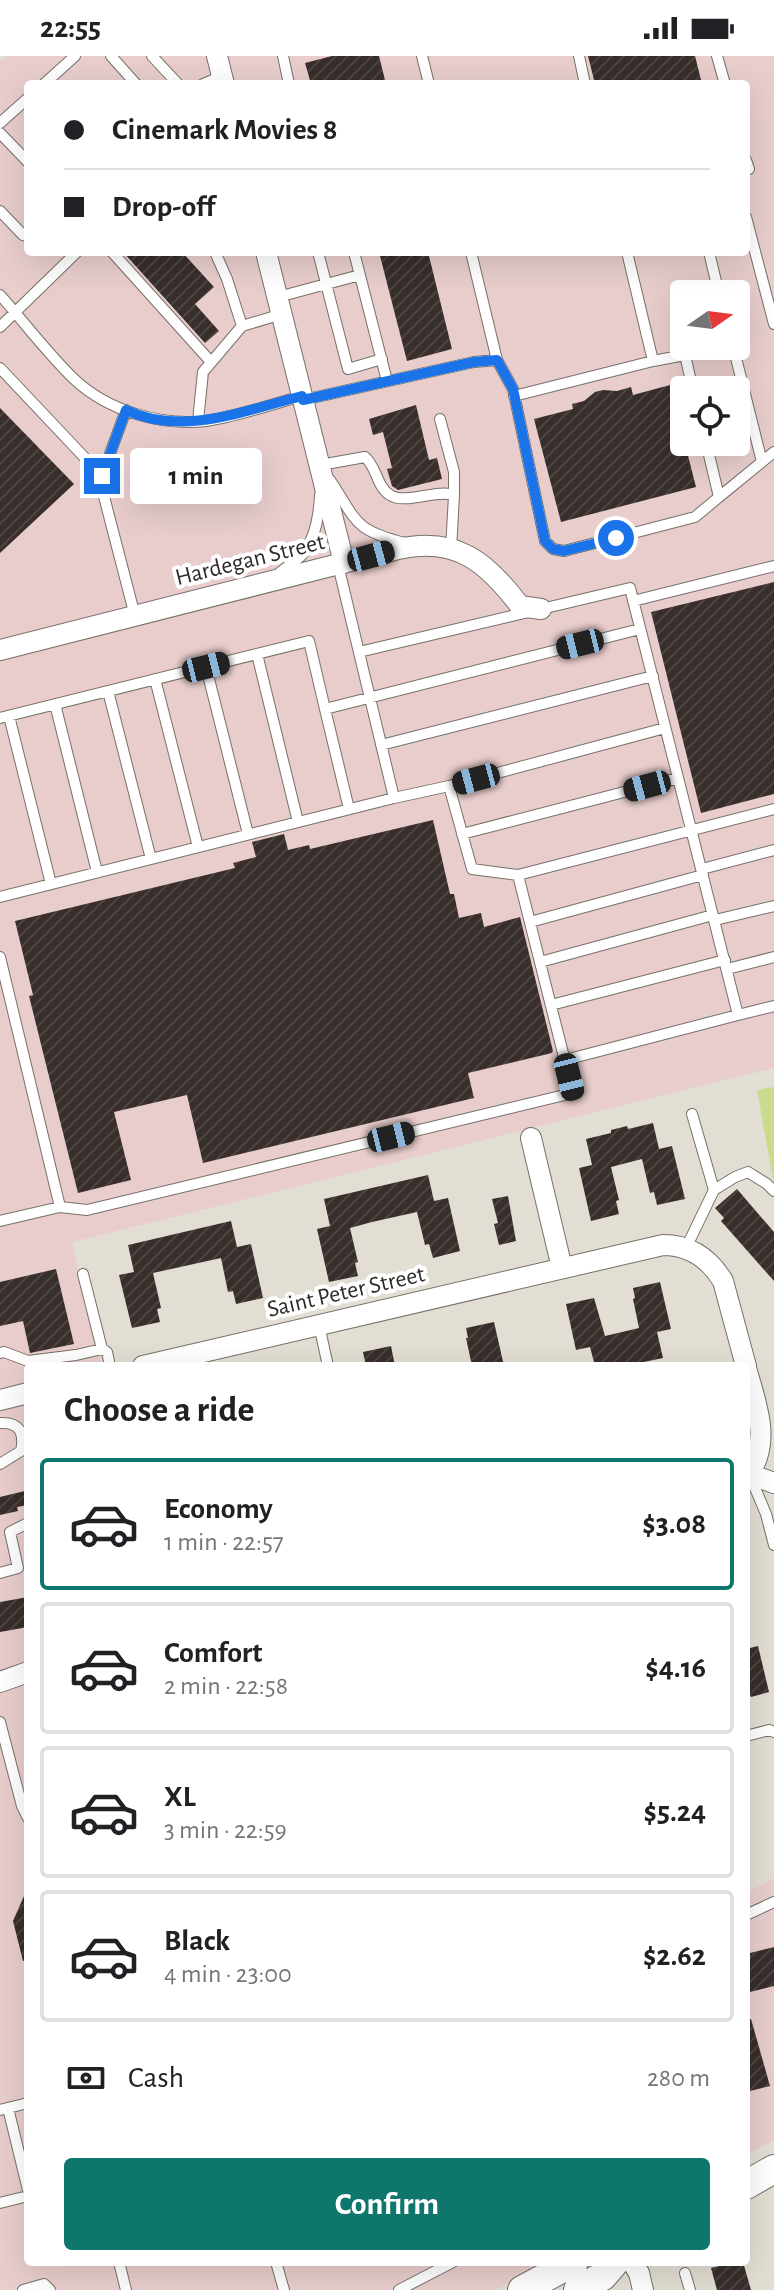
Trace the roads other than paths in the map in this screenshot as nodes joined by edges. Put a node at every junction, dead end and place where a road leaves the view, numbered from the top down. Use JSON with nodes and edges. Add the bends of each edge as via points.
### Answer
{"nodes":[{"id":1,"x":75,"y":56,"type":"edge"},
{"id":2,"x":111,"y":56,"type":"edge"},
{"id":3,"x":152,"y":56,"type":"edge"},
{"id":4,"x":283,"y":56,"type":"edge"},
{"id":5,"x":422,"y":56,"type":"edge"},
{"id":6,"x":579,"y":56,"type":"edge"},
{"id":7,"x":717,"y":56,"type":"edge"},
{"id":8,"x":48,"y":80,"type":"edge"},
{"id":9,"x":132,"y":80,"type":"edge"},
{"id":10,"x":174,"y":80,"type":"edge"},
{"id":11,"x":288,"y":80,"type":"edge"},
{"id":12,"x":428,"y":80,"type":"edge"},
{"id":13,"x":584,"y":80,"type":"edge"},
{"id":14,"x":724,"y":80,"type":"edge"},
{"id":15,"x":24,"y":102,"type":"edge"},
{"id":16,"x":0,"y":123,"type":"edge"},
{"id":17,"x":0,"y":133,"type":"edge"},
{"id":18,"x":24,"y":158,"type":"edge"},
{"id":19,"x":0,"y":211,"type":"edge"},
{"id":20,"x":750,"y":232,"type":"edge"},
{"id":21,"x":24,"y":235,"type":"edge"},
{"id":22,"x":73,"y":256,"type":"edge"},
{"id":23,"x":116,"y":256,"type":"edge"},
{"id":24,"x":217,"y":256,"type":"edge"},
{"id":25,"x":267,"y":256,"type":"edge"},
{"id":26,"x":319,"y":256,"type":"edge"},
{"id":27,"x":355,"y":256,"type":"edge"},
{"id":28,"x":472,"y":256,"type":"edge"},
{"id":29,"x":628,"y":256,"type":"edge"},
{"id":30,"x":710,"y":256,"type":"edge"},
{"id":31,"x":360,"y":275,"type":"junction"},
{"id":32,"x":716,"y":280,"type":"edge"},
{"id":33,"x":327,"y":284,"type":"junction"},
{"id":34,"x":0,"y":295,"type":"edge"},
{"id":35,"x":280,"y":306,"type":"junction"},
{"id":36,"x":16,"y":313,"type":"junction"},
{"id":37,"x":774,"y":324,"type":"edge"},
{"id":38,"x":242,"y":326,"type":"junction"},
{"id":39,"x":0,"y":327,"type":"edge"},
{"id":40,"x":382,"y":359,"type":"junction"},
{"id":41,"x":497,"y":360,"type":"junction"},
{"id":42,"x":736,"y":360,"type":"edge"},
{"id":43,"x":653,"y":361,"type":"junction"},
{"id":44,"x":211,"y":362,"type":"junction"},
{"id":45,"x":0,"y":368,"type":"edge"},
{"id":46,"x":690,"y":376,"type":"edge"},
{"id":47,"x":387,"y":381,"type":"junction"},
{"id":48,"x":514,"y":396,"type":"junction"},
{"id":49,"x":303,"y":398,"type":"junction"},
{"id":50,"x":126,"y":410,"type":"junction"},
{"id":51,"x":440,"y":419,"type":"dead end"},
{"id":52,"x":198,"y":421,"type":"junction"},
{"id":53,"x":774,"y":452,"type":"edge"},
{"id":54,"x":709,"y":456,"type":"edge"},
{"id":55,"x":762,"y":462,"type":"junction"},
{"id":56,"x":320,"y":465,"type":"junction"},
{"id":57,"x":102,"y":476,"type":"junction"},
{"id":58,"x":454,"y":495,"type":"junction"},
{"id":59,"x":719,"y":497,"type":"junction"},
{"id":60,"x":419,"y":546,"type":"junction"},
{"id":61,"x":451,"y":550,"type":"junction"},
{"id":62,"x":341,"y":564,"type":"junction"},
{"id":63,"x":774,"y":566,"type":"edge"},
{"id":64,"x":268,"y":583,"type":"junction"},
{"id":65,"x":633,"y":601,"type":"junction"},
{"id":66,"x":541,"y":609,"type":"junction"},
{"id":67,"x":135,"y":616,"type":"junction"},
{"id":68,"x":640,"y":629,"type":"junction"},
{"id":69,"x":0,"y":650,"type":"edge"},
{"id":70,"x":359,"y":652,"type":"junction"},
{"id":71,"x":257,"y":654,"type":"junction"},
{"id":72,"x":206,"y":667,"type":"junction"},
{"id":73,"x":653,"y":676,"type":"junction"},
{"id":74,"x":155,"y":679,"type":"junction"},
{"id":75,"x":108,"y":691,"type":"junction"},
{"id":76,"x":370,"y":697,"type":"junction"},
{"id":77,"x":55,"y":704,"type":"junction"},
{"id":78,"x":325,"y":709,"type":"junction"},
{"id":79,"x":4,"y":717,"type":"edge"},
{"id":80,"x":665,"y":728,"type":"junction"},
{"id":81,"x":381,"y":745,"type":"junction"},
{"id":82,"x":678,"y":778,"type":"junction"},
{"id":83,"x":449,"y":786,"type":"junction"},
{"id":84,"x":394,"y":798,"type":"junction"},
{"id":85,"x":349,"y":809,"type":"junction"},
{"id":86,"x":774,"y":809,"type":"edge"},
{"id":87,"x":298,"y":822,"type":"junction"},
{"id":88,"x":692,"y":830,"type":"junction"},
{"id":89,"x":248,"y":834,"type":"junction"},
{"id":90,"x":462,"y":834,"type":"junction"},
{"id":91,"x":198,"y":847,"type":"junction"},
{"id":92,"x":774,"y":850,"type":"edge"},
{"id":93,"x":151,"y":859,"type":"junction"},
{"id":94,"x":97,"y":872,"type":"junction"},
{"id":95,"x":702,"y":872,"type":"junction"},
{"id":96,"x":518,"y":875,"type":"junction"},
{"id":97,"x":51,"y":884,"type":"junction"},
{"id":98,"x":0,"y":897,"type":"edge"},
{"id":99,"x":774,"y":906,"type":"edge"},
{"id":100,"x":714,"y":918,"type":"junction"},
{"id":101,"x":530,"y":922,"type":"junction"},
{"id":102,"x":0,"y":957,"type":"edge"},
{"id":103,"x":774,"y":957,"type":"edge"},
{"id":104,"x":540,"y":962,"type":"junction"},
{"id":105,"x":726,"y":965,"type":"junction"},
{"id":106,"x":551,"y":1005,"type":"junction"},
{"id":107,"x":774,"y":1006,"type":"edge"},
{"id":108,"x":738,"y":1015,"type":"junction"},
{"id":109,"x":565,"y":1060,"type":"junction"},
{"id":110,"x":692,"y":1114,"type":"dead end"},
{"id":111,"x":531,"y":1138,"type":"dead end"},
{"id":112,"x":714,"y":1190,"type":"junction"},
{"id":113,"x":774,"y":1191,"type":"edge"},
{"id":114,"x":60,"y":1207,"type":"junction"},
{"id":115,"x":0,"y":1221,"type":"edge"},
{"id":116,"x":692,"y":1251,"type":"junction"},
{"id":117,"x":562,"y":1268,"type":"junction"},
{"id":118,"x":83,"y":1274,"type":"dead end"},
{"id":119,"x":319,"y":1325,"type":"junction"},
{"id":120,"x":102,"y":1349,"type":"junction"},
{"id":121,"x":0,"y":1353,"type":"edge"},
{"id":122,"x":109,"y":1362,"type":"edge"},
{"id":123,"x":160,"y":1362,"type":"edge"},
{"id":124,"x":327,"y":1362,"type":"edge"},
{"id":125,"x":745,"y":1362,"type":"edge"},
{"id":126,"x":750,"y":1383,"type":"edge"},
{"id":127,"x":24,"y":1394,"type":"edge"},
{"id":128,"x":0,"y":1400,"type":"edge"},
{"id":129,"x":0,"y":1423,"type":"edge"},
{"id":130,"x":0,"y":1464,"type":"edge"},
{"id":131,"x":750,"y":1471,"type":"edge"},
{"id":132,"x":750,"y":1473,"type":"edge"},
{"id":133,"x":750,"y":1475,"type":"edge"},
{"id":134,"x":774,"y":1483,"type":"edge"},
{"id":135,"x":24,"y":1525,"type":"edge"},
{"id":136,"x":5,"y":1532,"type":"edge"},
{"id":137,"x":774,"y":1545,"type":"edge"},
{"id":138,"x":0,"y":1573,"type":"edge"},
{"id":139,"x":24,"y":1673,"type":"edge"},
{"id":140,"x":0,"y":1682,"type":"edge"},
{"id":141,"x":0,"y":1722,"type":"edge"},
{"id":142,"x":774,"y":1732,"type":"edge"},
{"id":143,"x":750,"y":1735,"type":"edge"},
{"id":144,"x":24,"y":1810,"type":"edge"},
{"id":145,"x":774,"y":1902,"type":"edge"},
{"id":146,"x":750,"y":1913,"type":"edge"},
{"id":147,"x":24,"y":2104,"type":"edge"},
{"id":148,"x":4,"y":2109,"type":"edge"},
{"id":149,"x":774,"y":2169,"type":"edge"},
{"id":150,"x":24,"y":2176,"type":"edge"},
{"id":151,"x":750,"y":2183,"type":"edge"},
{"id":152,"x":24,"y":2197,"type":"edge"},
{"id":153,"x":0,"y":2203,"type":"edge"},
{"id":154,"x":120,"y":2266,"type":"edge"},
{"id":155,"x":277,"y":2266,"type":"edge"},
{"id":156,"x":445,"y":2266,"type":"edge"},
{"id":157,"x":567,"y":2266,"type":"edge"},
{"id":158,"x":612,"y":2266,"type":"edge"},
{"id":159,"x":635,"y":2266,"type":"edge"},
{"id":160,"x":685,"y":2273,"type":"dead end"},
{"id":161,"x":23,"y":2290,"type":"edge"},
{"id":162,"x":50,"y":2290,"type":"edge"},
{"id":163,"x":126,"y":2290,"type":"edge"},
{"id":164,"x":284,"y":2290,"type":"edge"},
{"id":165,"x":399,"y":2290,"type":"edge"},
{"id":166,"x":522,"y":2290,"type":"edge"},
{"id":167,"x":578,"y":2290,"type":"edge"},
{"id":168,"x":643,"y":2290,"type":"edge"},
{"id":169,"x":690,"y":2290,"type":"edge"}],
"edges":[{"from":1,"to":8,"type":"lane"},
{"from":2,"to":9,"type":"lane"},
{"from":3,"to":10,"type":"lane"},
{"from":4,"to":11,"type":"lane"},
{"from":5,"to":12,"type":"lane"},
{"from":6,"to":13,"type":"lane"},
{"from":7,"to":14,"type":"lane"},
{"from":15,"to":16,"type":"lane"},
{"from":17,"to":18,"type":"lane"},
{"from":19,"to":21,"type":"lane"},
{"from":20,"to":37,"type":"lane"},
{"from":22,"to":36,"type":"lane"},
{"from":23,"to":44,"type":"lane"},
{"from":24,"to":38,"type":"lane"},
{"from":25,"to":35,"type":"street"},
{"from":26,"to":33,"type":"lane"},
{"from":27,"to":31,"type":"lane"},
{"from":28,"to":41,"type":"lane"},
{"from":29,"to":43,"type":"lane"},
{"from":30,"to":32,"type":"lane"},
{"from":31,"to":33,"type":"lane"},
{"from":31,"to":40,"type":"lane"},
{"from":33,"to":35,"type":"lane"},
{"from":33,"to":40,"type":"lane","via":[[348,369]]},
{"from":34,"to":36,"type":"lane"},
{"from":35,"to":38,"type":"lane"},
{"from":35,"to":49,"type":"street"},
{"from":36,"to":39,"type":"lane"},
{"from":36,"to":50,"type":"lane","via":[[75,379]]},
{"from":38,"to":44,"type":"lane"},
{"from":40,"to":47,"type":"lane"},
{"from":41,"to":47,"type":"lane"},
{"from":41,"to":48,"type":"lane"},
{"from":42,"to":55,"type":"lane"},
{"from":43,"to":46,"type":"lane","via":[[685,355]]},
{"from":43,"to":48,"type":"lane"},
{"from":44,"to":52,"type":"lane","via":[[203,372]]},
{"from":45,"to":57,"type":"lane"},
{"from":47,"to":49,"type":"lane"},
{"from":48,"to":59,"type":"lane","via":[[545,541],[553,549],[564,551],[695,517]]},
{"from":49,"to":52,"type":"lane"},
{"from":49,"to":56,"type":"street"},
{"from":50,"to":52,"type":"lane","via":[[157,419]]},
{"from":50,"to":57,"type":"lane"},
{"from":51,"to":58,"type":"lane","via":[[454,472]]},
{"from":53,"to":55,"type":"lane"},
{"from":54,"to":59,"type":"lane"},
{"from":55,"to":59,"type":"lane"},
{"from":56,"to":58,"type":"lane","via":[[365,457],[390,496]]},
{"from":56,"to":60,"type":"lane","via":[[364,528]]},
{"from":56,"to":62,"type":"street"},
{"from":56,"to":64,"type":"lane","via":[[318,521],[302,554]]},
{"from":57,"to":67,"type":"lane"},
{"from":58,"to":61,"type":"lane"},
{"from":60,"to":61,"type":"street","name":"Hardegan Street"},
{"from":60,"to":62,"type":"street","name":"Hardegan Street"},
{"from":61,"to":66,"type":"street","name":"Hardegan Street","via":[[484,565],[520,606]]},
{"from":62,"to":64,"type":"street","name":"Hardegan Street"},
{"from":62,"to":70,"type":"lane"},
{"from":63,"to":65,"type":"lane"},
{"from":64,"to":67,"type":"street","name":"Hardegan Street"},
{"from":65,"to":66,"type":"lane","via":[[630,588]]},
{"from":65,"to":68,"type":"lane"},
{"from":66,"to":70,"type":"lane"},
{"from":67,"to":69,"type":"street","name":"Hardegan Street"},
{"from":68,"to":73,"type":"lane"},
{"from":68,"to":76,"type":"lane"},
{"from":70,"to":76,"type":"lane"},
{"from":71,"to":72,"type":"lane"},
{"from":71,"to":78,"type":"lane","via":[[309,641]]},
{"from":71,"to":87,"type":"lane"},
{"from":72,"to":74,"type":"lane"},
{"from":72,"to":89,"type":"lane"},
{"from":73,"to":80,"type":"lane"},
{"from":73,"to":81,"type":"lane"},
{"from":74,"to":75,"type":"lane"},
{"from":74,"to":91,"type":"lane"},
{"from":75,"to":77,"type":"lane"},
{"from":75,"to":93,"type":"lane"},
{"from":76,"to":78,"type":"lane"},
{"from":76,"to":81,"type":"lane"},
{"from":77,"to":79,"type":"lane"},
{"from":77,"to":94,"type":"lane"},
{"from":78,"to":85,"type":"lane"},
{"from":79,"to":97,"type":"lane"},
{"from":80,"to":82,"type":"lane"},
{"from":80,"to":83,"type":"lane"},
{"from":81,"to":84,"type":"lane"},
{"from":82,"to":88,"type":"lane"},
{"from":82,"to":90,"type":"lane"},
{"from":83,"to":84,"type":"lane"},
{"from":83,"to":90,"type":"lane"},
{"from":84,"to":85,"type":"lane"},
{"from":85,"to":87,"type":"lane"},
{"from":86,"to":88,"type":"lane"},
{"from":87,"to":89,"type":"lane"},
{"from":88,"to":95,"type":"lane"},
{"from":88,"to":96,"type":"lane"},
{"from":89,"to":91,"type":"lane"},
{"from":90,"to":96,"type":"lane","via":[[472,869]]},
{"from":91,"to":93,"type":"lane"},
{"from":92,"to":95,"type":"lane"},
{"from":93,"to":94,"type":"lane"},
{"from":94,"to":97,"type":"lane"},
{"from":95,"to":100,"type":"lane"},
{"from":95,"to":101,"type":"lane"},
{"from":96,"to":101,"type":"lane"},
{"from":97,"to":98,"type":"lane"},
{"from":99,"to":100,"type":"lane"},
{"from":100,"to":104,"type":"lane"},
{"from":100,"to":105,"type":"lane"},
{"from":101,"to":104,"type":"lane"},
{"from":102,"to":114,"type":"lane"},
{"from":103,"to":105,"type":"lane"},
{"from":104,"to":106,"type":"lane"},
{"from":105,"to":106,"type":"lane"},
{"from":105,"to":108,"type":"lane"},
{"from":106,"to":109,"type":"lane"},
{"from":107,"to":108,"type":"lane"},
{"from":108,"to":109,"type":"lane"},
{"from":109,"to":114,"type":"lane","via":[[573,1093],[87,1210]]},
{"from":110,"to":112,"type":"lane"},
{"from":111,"to":117,"type":"street"},
{"from":112,"to":113,"type":"lane","via":[[748,1172]]},
{"from":112,"to":116,"type":"lane"},
{"from":114,"to":115,"type":"lane"},
{"from":116,"to":117,"type":"street","name":"Saint Peter Street","via":[[657,1246]]},
{"from":116,"to":125,"type":"street","via":[[723,1281]]},
{"from":117,"to":119,"type":"street","name":"Saint Peter Street"},
{"from":118,"to":120,"type":"lane"},
{"from":119,"to":123,"type":"street","name":"Saint Peter Street"},
{"from":119,"to":124,"type":"lane"},
{"from":120,"to":121,"type":"lane","via":[[28,1361]]},
{"from":120,"to":122,"type":"lane"},
{"from":126,"to":131,"type":"street","via":[[761,1426],[760,1449]]},
{"from":127,"to":128,"type":"street"},
{"from":129,"to":130,"type":"lane","via":[[12,1423],[24,1439],[21,1451]]},
{"from":132,"to":134,"type":"street"},
{"from":133,"to":137,"type":"lane"},
{"from":135,"to":136,"type":"lane"},
{"from":136,"to":138,"type":"lane","via":[[18,1568]]},
{"from":139,"to":140,"type":"street"},
{"from":141,"to":144,"type":"lane"},
{"from":142,"to":143,"type":"lane"},
{"from":145,"to":146,"type":"lane"},
{"from":147,"to":148,"type":"lane"},
{"from":148,"to":150,"type":"lane"},
{"from":149,"to":151,"type":"main road"},
{"from":152,"to":153,"type":"lane"},
{"from":154,"to":163,"type":"lane"},
{"from":155,"to":164,"type":"lane"},
{"from":156,"to":165,"type":"lane"},
{"from":157,"to":166,"type":"main road"},
{"from":158,"to":167,"type":"main road"},
{"from":159,"to":168,"type":"street"},
{"from":160,"to":169,"type":"lane"},
{"from":161,"to":162,"type":"lane","via":[[44,2284]]}]}
